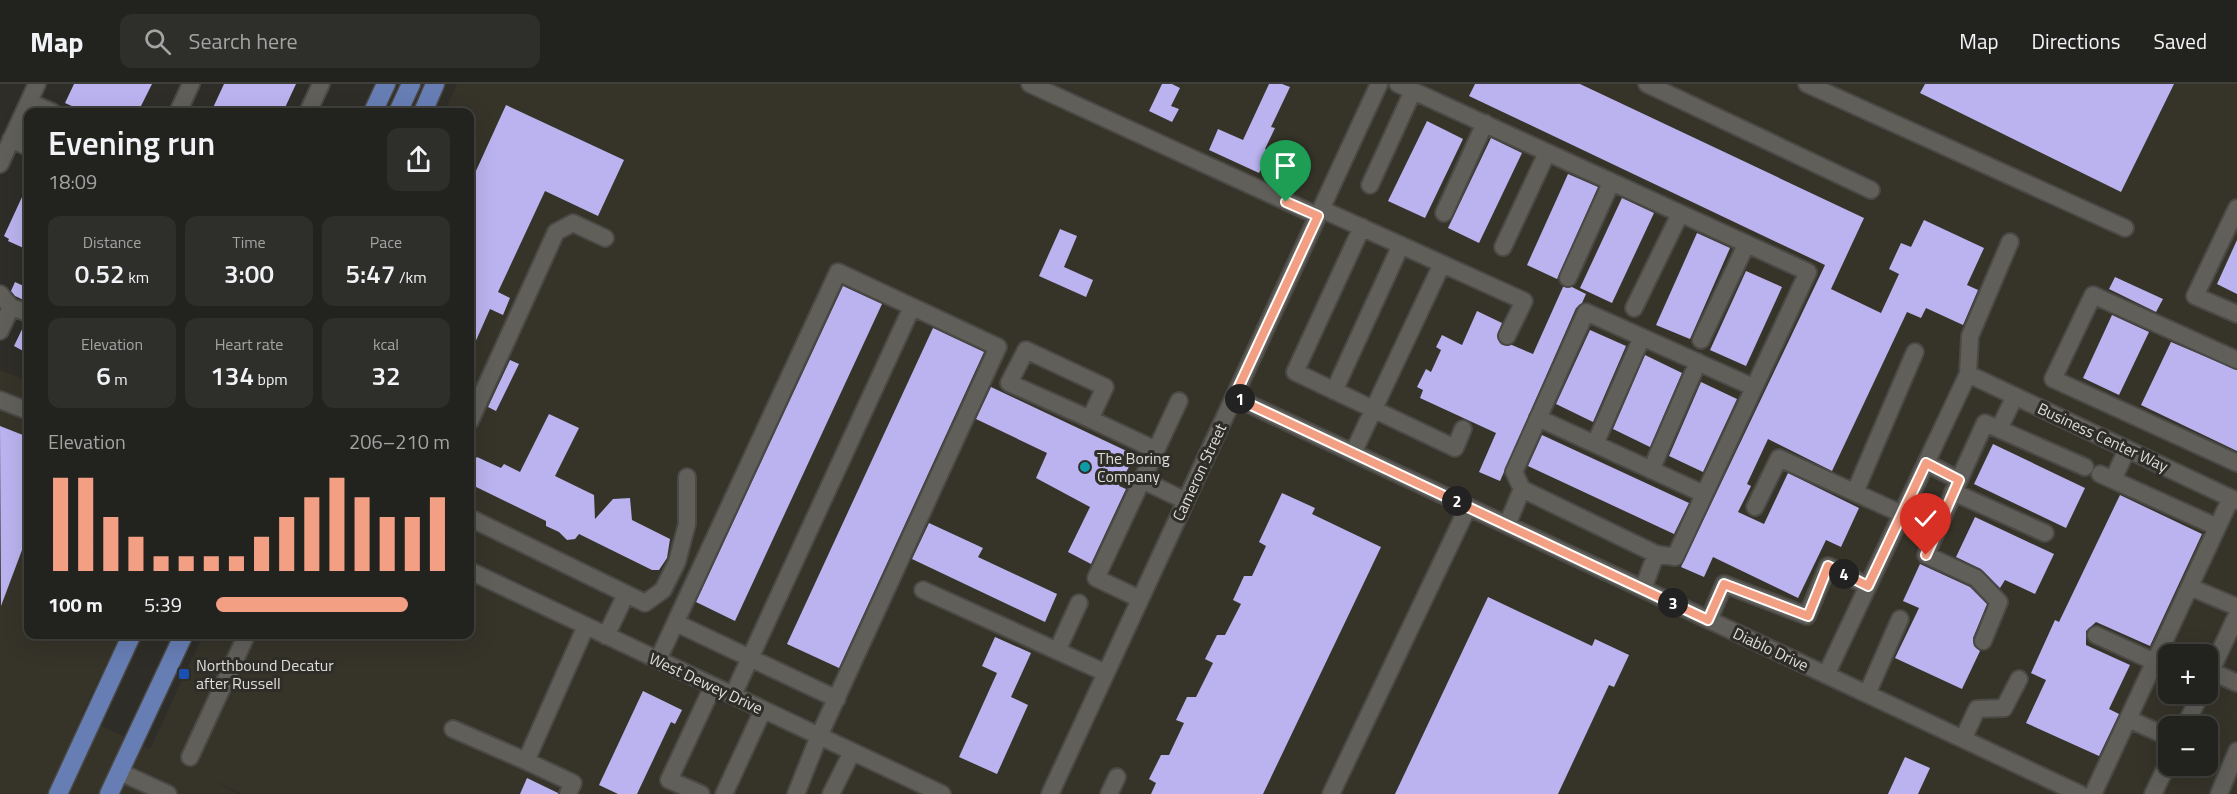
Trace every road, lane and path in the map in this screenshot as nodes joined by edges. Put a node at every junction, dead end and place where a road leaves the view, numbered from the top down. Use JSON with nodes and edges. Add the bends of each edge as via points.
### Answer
{"nodes":[{"id":1,"x":37,"y":84,"type":"edge"},
{"id":2,"x":191,"y":84,"type":"edge"},
{"id":3,"x":321,"y":84,"type":"edge"},
{"id":4,"x":386,"y":84,"type":"edge"},
{"id":5,"x":411,"y":84,"type":"edge"},
{"id":6,"x":435,"y":84,"type":"edge"},
{"id":7,"x":1030,"y":84,"type":"edge"},
{"id":8,"x":1379,"y":84,"type":"edge"},
{"id":9,"x":1647,"y":84,"type":"edge"},
{"id":10,"x":1807,"y":84,"type":"edge"},
{"id":11,"x":1405,"y":88,"type":"edge"},
{"id":12,"x":29,"y":102,"type":"junction"},
{"id":13,"x":26,"y":108,"type":"edge"},
{"id":14,"x":42,"y":108,"type":"edge"},
{"id":15,"x":180,"y":108,"type":"edge"},
{"id":16,"x":310,"y":108,"type":"edge"},
{"id":17,"x":375,"y":108,"type":"edge"},
{"id":18,"x":400,"y":108,"type":"edge"},
{"id":19,"x":425,"y":108,"type":"edge"},
{"id":20,"x":24,"y":113,"type":"edge"},
{"id":21,"x":1485,"y":123,"type":"junction"},
{"id":22,"x":12,"y":139,"type":"junction"},
{"id":23,"x":24,"y":145,"type":"edge"},
{"id":24,"x":1546,"y":153,"type":"junction"},
{"id":25,"x":0,"y":164,"type":"edge"},
{"id":26,"x":1611,"y":183,"type":"junction"},
{"id":27,"x":1370,"y":185,"type":"dead end"},
{"id":28,"x":1871,"y":190,"type":"dead end"},
{"id":29,"x":2237,"y":208,"type":"edge"},
{"id":30,"x":1320,"y":212,"type":"junction"},
{"id":31,"x":1444,"y":213,"type":"dead end"},
{"id":32,"x":1680,"y":214,"type":"junction"},
{"id":33,"x":1362,"y":227,"type":"junction"},
{"id":34,"x":2125,"y":228,"type":"dead end"},
{"id":35,"x":605,"y":238,"type":"dead end"},
{"id":36,"x":2010,"y":242,"type":"dead end"},
{"id":37,"x":1401,"y":245,"type":"junction"},
{"id":38,"x":1746,"y":245,"type":"junction"},
{"id":39,"x":1503,"y":247,"type":"dead end"},
{"id":40,"x":1442,"y":264,"type":"junction"},
{"id":41,"x":1568,"y":278,"type":"dead end"},
{"id":42,"x":6,"y":300,"type":"edge"},
{"id":43,"x":912,"y":307,"type":"junction"},
{"id":44,"x":1634,"y":308,"type":"dead end"},
{"id":45,"x":24,"y":311,"type":"edge"},
{"id":46,"x":2237,"y":314,"type":"edge"},
{"id":47,"x":0,"y":331,"type":"edge"},
{"id":48,"x":1507,"y":336,"type":"dead end"},
{"id":49,"x":1642,"y":337,"type":"junction"},
{"id":50,"x":1701,"y":340,"type":"dead end"},
{"id":51,"x":1915,"y":352,"type":"dead end"},
{"id":52,"x":2237,"y":360,"type":"edge"},
{"id":53,"x":1698,"y":362,"type":"junction"},
{"id":54,"x":1968,"y":374,"type":"junction"},
{"id":55,"x":1753,"y":387,"type":"junction"},
{"id":56,"x":1334,"y":391,"type":"junction"},
{"id":57,"x":2015,"y":396,"type":"junction"},
{"id":58,"x":1234,"y":397,"type":"junction"},
{"id":59,"x":0,"y":400,"type":"edge"},
{"id":60,"x":1179,"y":401,"type":"dead end"},
{"id":61,"x":24,"y":409,"type":"edge"},
{"id":62,"x":1373,"y":410,"type":"junction"},
{"id":63,"x":474,"y":412,"type":"edge"},
{"id":64,"x":1538,"y":418,"type":"junction"},
{"id":65,"x":1090,"y":419,"type":"junction"},
{"id":66,"x":1463,"y":429,"type":"dead end"},
{"id":67,"x":1999,"y":429,"type":"junction"},
{"id":68,"x":1594,"y":444,"type":"junction"},
{"id":69,"x":2127,"y":448,"type":"junction"},
{"id":70,"x":1156,"y":450,"type":"junction"},
{"id":71,"x":1353,"y":453,"type":"junction"},
{"id":72,"x":1926,"y":463,"type":"junction"},
{"id":73,"x":2237,"y":463,"type":"edge"},
{"id":74,"x":1651,"y":470,"type":"junction"},
{"id":75,"x":2099,"y":474,"type":"junction"},
{"id":76,"x":687,"y":477,"type":"dead end"},
{"id":77,"x":1142,"y":480,"type":"junction"},
{"id":78,"x":1956,"y":486,"type":"junction"},
{"id":79,"x":1522,"y":489,"type":"junction"},
{"id":80,"x":1855,"y":492,"type":"junction"},
{"id":81,"x":1704,"y":494,"type":"junction"},
{"id":82,"x":2234,"y":499,"type":"edge"},
{"id":83,"x":1186,"y":501,"type":"junction"},
{"id":84,"x":1468,"y":507,"type":"junction"},
{"id":85,"x":1755,"y":507,"type":"dead end"},
{"id":86,"x":1902,"y":514,"type":"junction"},
{"id":87,"x":474,"y":520,"type":"edge"},
{"id":88,"x":1507,"y":525,"type":"junction"},
{"id":89,"x":2217,"y":527,"type":"junction"},
{"id":90,"x":2045,"y":533,"type":"dead end"},
{"id":91,"x":1656,"y":554,"type":"junction"},
{"id":92,"x":474,"y":573,"type":"edge"},
{"id":93,"x":1868,"y":586,"type":"junction"},
{"id":94,"x":2190,"y":587,"type":"junction"},
{"id":95,"x":1643,"y":589,"type":"junction"},
{"id":96,"x":923,"y":590,"type":"dead end"},
{"id":97,"x":626,"y":594,"type":"junction"},
{"id":98,"x":1140,"y":599,"type":"junction"},
{"id":99,"x":1079,"y":603,"type":"dead end"},
{"id":100,"x":2237,"y":607,"type":"edge"},
{"id":101,"x":2237,"y":615,"type":"edge"},
{"id":102,"x":1900,"y":619,"type":"dead end"},
{"id":103,"x":1708,"y":620,"type":"junction"},
{"id":104,"x":676,"y":622,"type":"junction"},
{"id":105,"x":586,"y":626,"type":"junction"},
{"id":106,"x":2096,"y":635,"type":"dead end"},
{"id":107,"x":606,"y":636,"type":"junction"},
{"id":108,"x":130,"y":639,"type":"edge"},
{"id":109,"x":182,"y":639,"type":"edge"},
{"id":110,"x":245,"y":639,"type":"edge"},
{"id":111,"x":1983,"y":641,"type":"dead end"},
{"id":112,"x":2167,"y":644,"type":"edge"},
{"id":113,"x":1057,"y":651,"type":"junction"},
{"id":114,"x":2158,"y":654,"type":"edge"},
{"id":115,"x":2218,"y":654,"type":"edge"},
{"id":116,"x":750,"y":658,"type":"junction"},
{"id":117,"x":658,"y":660,"type":"junction"},
{"id":118,"x":2158,"y":663,"type":"edge"},
{"id":119,"x":1106,"y":673,"type":"junction"},
{"id":120,"x":1826,"y":675,"type":"junction"},
{"id":121,"x":2218,"y":676,"type":"edge"},
{"id":122,"x":2019,"y":679,"type":"dead end"},
{"id":123,"x":2237,"y":683,"type":"edge"},
{"id":124,"x":713,"y":686,"type":"junction"},
{"id":125,"x":1867,"y":694,"type":"junction"},
{"id":126,"x":733,"y":695,"type":"junction"},
{"id":127,"x":837,"y":699,"type":"junction"},
{"id":128,"x":763,"y":710,"type":"junction"},
{"id":129,"x":2128,"y":719,"type":"junction"},
{"id":130,"x":453,"y":729,"type":"dead end"},
{"id":131,"x":2158,"y":732,"type":"edge"},
{"id":132,"x":819,"y":736,"type":"junction"},
{"id":133,"x":1963,"y":739,"type":"junction"},
{"id":134,"x":2237,"y":751,"type":"edge"},
{"id":135,"x":852,"y":752,"type":"junction"},
{"id":136,"x":190,"y":757,"type":"dead end"},
{"id":137,"x":526,"y":761,"type":"junction"},
{"id":138,"x":120,"y":772,"type":"junction"},
{"id":139,"x":2162,"y":776,"type":"edge"},
{"id":140,"x":1117,"y":777,"type":"dead end"},
{"id":141,"x":161,"y":792,"type":"edge"},
{"id":142,"x":58,"y":794,"type":"edge"},
{"id":143,"x":109,"y":794,"type":"edge"},
{"id":144,"x":568,"y":794,"type":"edge"},
{"id":145,"x":701,"y":794,"type":"edge"},
{"id":146,"x":724,"y":794,"type":"edge"},
{"id":147,"x":796,"y":794,"type":"edge"},
{"id":148,"x":831,"y":794,"type":"edge"},
{"id":149,"x":942,"y":794,"type":"edge"},
{"id":150,"x":1050,"y":794,"type":"edge"},
{"id":151,"x":1109,"y":794,"type":"edge"},
{"id":152,"x":1331,"y":794,"type":"edge"},
{"id":153,"x":2080,"y":794,"type":"edge"},
{"id":154,"x":2093,"y":794,"type":"edge"},
{"id":155,"x":2153,"y":794,"type":"edge"},
{"id":156,"x":2219,"y":794,"type":"edge"}],
"edges":[{"from":1,"to":12,"type":"street"},
{"from":2,"to":15,"type":"street"},
{"from":3,"to":16,"type":"street"},
{"from":4,"to":17,"type":"main road"},
{"from":5,"to":18,"type":"main road"},
{"from":6,"to":19,"type":"main road"},
{"from":7,"to":30,"type":"street"},
{"from":8,"to":30,"type":"street","name":"Cameron Street"},
{"from":9,"to":28,"type":"street"},
{"from":10,"to":34,"type":"street"},
{"from":11,"to":21,"type":"street"},
{"from":11,"to":27,"type":"street"},
{"from":12,"to":13,"type":"street"},
{"from":12,"to":14,"type":"street"},
{"from":20,"to":22,"type":"street"},
{"from":21,"to":24,"type":"street"},
{"from":21,"to":31,"type":"street"},
{"from":22,"to":23,"type":"street"},
{"from":22,"to":25,"type":"street"},
{"from":24,"to":26,"type":"street"},
{"from":24,"to":39,"type":"street"},
{"from":26,"to":32,"type":"street"},
{"from":26,"to":41,"type":"street"},
{"from":29,"to":46,"type":"street","via":[[2195,296]]},
{"from":30,"to":33,"type":"street"},
{"from":30,"to":58,"type":"street","name":"Cameron Street"},
{"from":32,"to":38,"type":"street"},
{"from":32,"to":44,"type":"street"},
{"from":33,"to":37,"type":"street"},
{"from":33,"to":56,"type":"street","via":[[1295,372]]},
{"from":35,"to":63,"type":"street","via":[[573,223],[556,232]]},
{"from":36,"to":54,"type":"street","via":[[1970,336]]},
{"from":37,"to":40,"type":"street"},
{"from":37,"to":56,"type":"street"},
{"from":38,"to":50,"type":"street"},
{"from":38,"to":55,"type":"street","via":[[1808,272]]},
{"from":40,"to":48,"type":"street","via":[[1524,301]]},
{"from":40,"to":62,"type":"street"},
{"from":42,"to":45,"type":"street"},
{"from":42,"to":47,"type":"street"},
{"from":43,"to":104,"type":"street","via":[[838,272]]},
{"from":43,"to":116,"type":"street"},
{"from":43,"to":127,"type":"street","via":[[998,347]]},
{"from":49,"to":53,"type":"street"},
{"from":49,"to":64,"type":"street","via":[[1586,312]]},
{"from":49,"to":68,"type":"street"},
{"from":51,"to":80,"type":"street"},
{"from":52,"to":73,"type":"street","via":[[2093,295],[2053,379]]},
{"from":53,"to":55,"type":"street"},
{"from":53,"to":74,"type":"street"},
{"from":54,"to":57,"type":"street","name":"Business Center Way"},
{"from":54,"to":72,"type":"street"},
{"from":55,"to":81,"type":"street"},
{"from":56,"to":62,"type":"street"},
{"from":57,"to":67,"type":"street"},
{"from":57,"to":69,"type":"street","name":"Business Center Way"},
{"from":58,"to":71,"type":"street","name":"Diablo Drive"},
{"from":58,"to":83,"type":"street","name":"Cameron Street"},
{"from":59,"to":61,"type":"street"},
{"from":60,"to":70,"type":"street"},
{"from":62,"to":66,"type":"street","via":[[1455,448]]},
{"from":62,"to":71,"type":"street"},
{"from":64,"to":68,"type":"street"},
{"from":64,"to":79,"type":"street","via":[[1514,472]]},
{"from":65,"to":65,"type":"street","via":[[1105,387],[1026,350],[1010,383]]},
{"from":65,"to":70,"type":"street"},
{"from":67,"to":75,"type":"street"},
{"from":67,"to":78,"type":"street","via":[[1985,423]]},
{"from":68,"to":74,"type":"street"},
{"from":69,"to":75,"type":"street"},
{"from":69,"to":82,"type":"street","name":"Business Center Way"},
{"from":70,"to":77,"type":"street"},
{"from":71,"to":84,"type":"street","name":"Diablo Drive"},
{"from":72,"to":78,"type":"street"},
{"from":72,"to":86,"type":"street"},
{"from":74,"to":81,"type":"street"},
{"from":75,"to":89,"type":"street"},
{"from":76,"to":97,"type":"street","via":[[687,524],[668,581],[663,590],[645,603]]},
{"from":77,"to":83,"type":"street"},
{"from":77,"to":98,"type":"street","via":[[1096,578]]},
{"from":78,"to":90,"type":"street"},
{"from":78,"to":111,"type":"street","via":[[1926,555],[1976,578],[1999,602]]},
{"from":79,"to":88,"type":"street"},
{"from":79,"to":91,"type":"street"},
{"from":80,"to":85,"type":"street","via":[[1779,458]]},
{"from":80,"to":86,"type":"street"},
{"from":81,"to":91,"type":"street","via":[[1675,557]]},
{"from":82,"to":89,"type":"street"},
{"from":83,"to":98,"type":"street","name":"Cameron Street"},
{"from":84,"to":88,"type":"street","name":"Diablo Drive"},
{"from":84,"to":152,"type":"street"},
{"from":86,"to":93,"type":"street"},
{"from":87,"to":97,"type":"street"},
{"from":88,"to":95,"type":"street","name":"Diablo Drive"},
{"from":89,"to":94,"type":"street"},
{"from":91,"to":95,"type":"street"},
{"from":92,"to":105,"type":"street","name":"West Dewey Drive"},
{"from":93,"to":103,"type":"street","via":[[1828,566],[1808,616],[1724,584]]},
{"from":93,"to":120,"type":"street"},
{"from":94,"to":100,"type":"street"},
{"from":94,"to":112,"type":"street"},
{"from":95,"to":103,"type":"street","name":"Diablo Drive"},
{"from":96,"to":113,"type":"street"},
{"from":97,"to":107,"type":"street"},
{"from":98,"to":119,"type":"street","name":"Cameron Street"},
{"from":99,"to":113,"type":"street"},
{"from":101,"to":115,"type":"street"},
{"from":102,"to":125,"type":"street"},
{"from":103,"to":120,"type":"street","name":"Diablo Drive"},
{"from":104,"to":116,"type":"street"},
{"from":104,"to":117,"type":"street"},
{"from":105,"to":107,"type":"street","name":"West Dewey Drive"},
{"from":105,"to":137,"type":"street"},
{"from":106,"to":114,"type":"street"},
{"from":107,"to":117,"type":"street","name":"West Dewey Drive"},
{"from":108,"to":142,"type":"main road"},
{"from":109,"to":138,"type":"main road"},
{"from":110,"to":136,"type":"street"},
{"from":113,"to":119,"type":"street"},
{"from":116,"to":126,"type":"street"},
{"from":116,"to":127,"type":"street"},
{"from":117,"to":124,"type":"street","name":"West Dewey Drive"},
{"from":118,"to":129,"type":"street"},
{"from":119,"to":150,"type":"street","name":"Cameron Street"},
{"from":120,"to":125,"type":"street","name":"Diablo Drive"},
{"from":121,"to":123,"type":"street"},
{"from":122,"to":133,"type":"street","via":[[2004,708],[1977,709]]},
{"from":124,"to":126,"type":"street","name":"West Dewey Drive"},
{"from":124,"to":145,"type":"street","via":[[669,780]]},
{"from":125,"to":133,"type":"street","name":"Diablo Drive"},
{"from":126,"to":128,"type":"street","name":"West Dewey Drive"},
{"from":127,"to":132,"type":"street"},
{"from":128,"to":132,"type":"street","name":"West Dewey Drive"},
{"from":128,"to":146,"type":"street"},
{"from":129,"to":131,"type":"street"},
{"from":129,"to":154,"type":"street"},
{"from":130,"to":137,"type":"street"},
{"from":132,"to":135,"type":"street","name":"West Dewey Drive"},
{"from":132,"to":147,"type":"street"},
{"from":133,"to":153,"type":"street","name":"Diablo Drive"},
{"from":134,"to":156,"type":"street"},
{"from":135,"to":148,"type":"street"},
{"from":135,"to":149,"type":"street","name":"West Dewey Drive"},
{"from":137,"to":144,"type":"street","via":[[573,783]]},
{"from":138,"to":141,"type":"street"},
{"from":138,"to":143,"type":"main road"},
{"from":139,"to":155,"type":"street"},
{"from":140,"to":151,"type":"street"}]}
